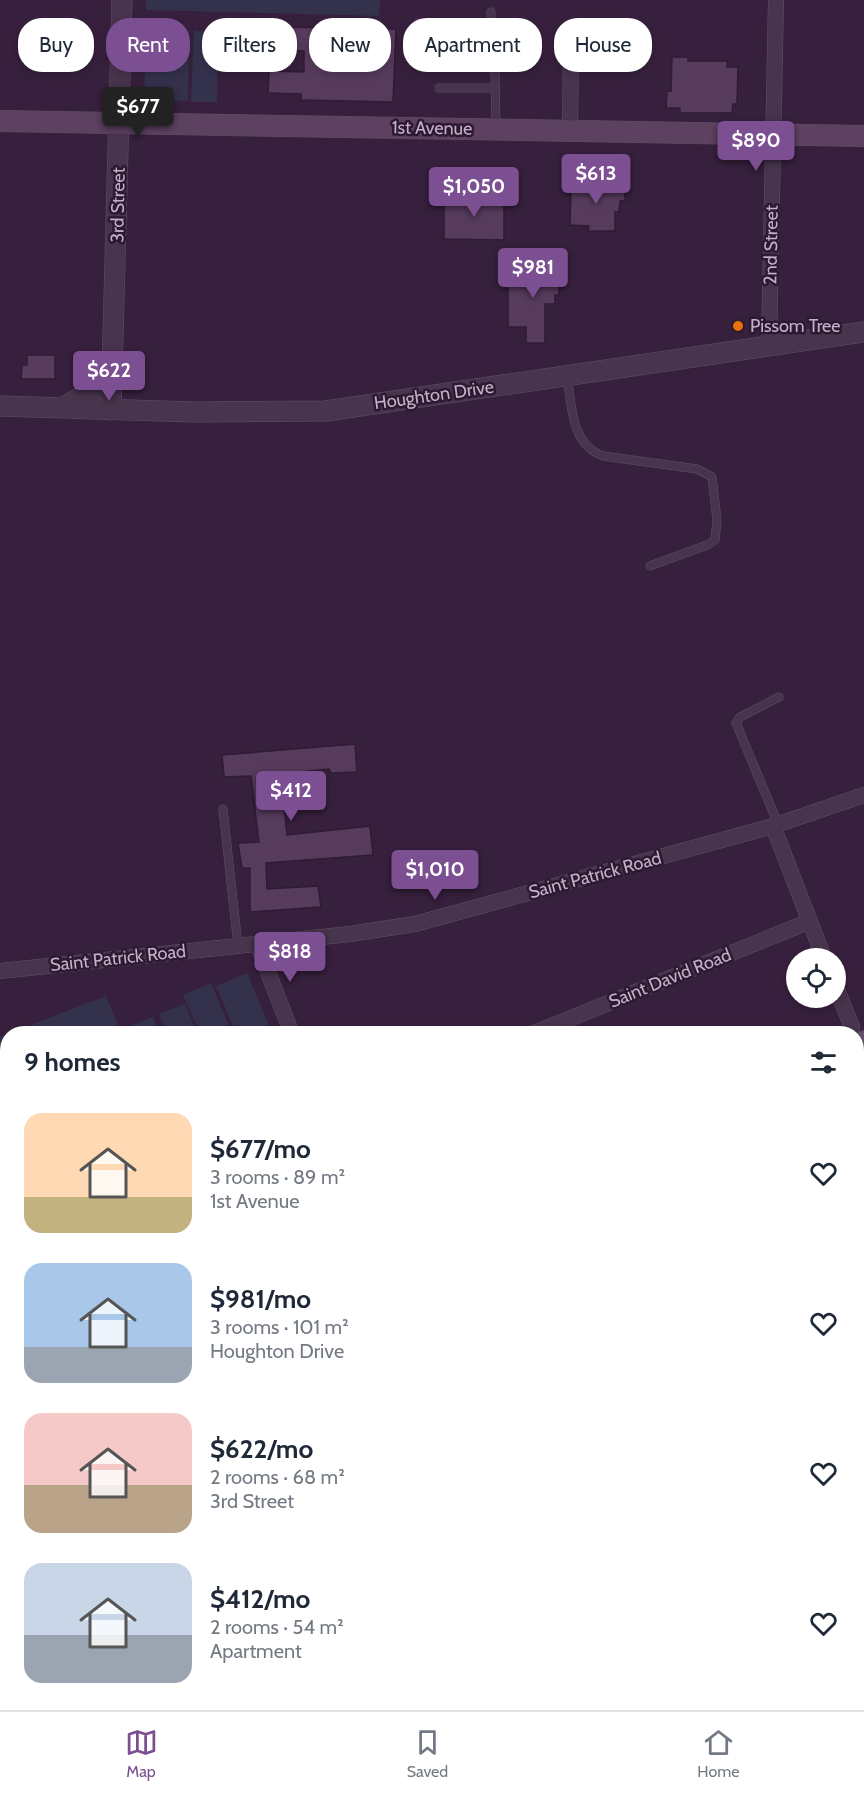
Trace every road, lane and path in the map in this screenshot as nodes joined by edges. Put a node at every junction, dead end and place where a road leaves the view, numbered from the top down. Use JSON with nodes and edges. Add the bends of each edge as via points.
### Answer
{"nodes":[{"id":1,"x":122,"y":0,"type":"edge"},
{"id":2,"x":776,"y":0,"type":"edge"},
{"id":3,"x":492,"y":12,"type":"dead end"},
{"id":4,"x":492,"y":18,"type":"edge"},
{"id":5,"x":493,"y":72,"type":"edge"},
{"id":6,"x":571,"y":72,"type":"edge"},
{"id":7,"x":439,"y":88,"type":"dead end"},
{"id":8,"x":496,"y":88,"type":"junction"},
{"id":9,"x":0,"y":121,"type":"edge"},
{"id":10,"x":119,"y":123,"type":"junction"},
{"id":11,"x":496,"y":129,"type":"junction"},
{"id":12,"x":570,"y":130,"type":"junction"},
{"id":13,"x":774,"y":135,"type":"junction"},
{"id":14,"x":864,"y":136,"type":"edge"},
{"id":15,"x":864,"y":332,"type":"edge"},
{"id":16,"x":769,"y":346,"type":"junction"},
{"id":17,"x":115,"y":354,"type":"junction"},
{"id":18,"x":567,"y":375,"type":"junction"},
{"id":19,"x":0,"y":406,"type":"edge"},
{"id":20,"x":60,"y":408,"type":"junction"},
{"id":21,"x":111,"y":410,"type":"junction"},
{"id":22,"x":650,"y":566,"type":"dead end"},
{"id":23,"x":779,"y":697,"type":"dead end"},
{"id":24,"x":864,"y":795,"type":"edge"},
{"id":25,"x":223,"y":810,"type":"dead end"},
{"id":26,"x":776,"y":826,"type":"junction"},
{"id":27,"x":808,"y":922,"type":"junction"},
{"id":28,"x":257,"y":944,"type":"junction"},
{"id":29,"x":238,"y":946,"type":"junction"},
{"id":30,"x":820,"y":948,"type":"edge"},
{"id":31,"x":0,"y":970,"type":"edge"},
{"id":32,"x":845,"y":1008,"type":"edge"},
{"id":33,"x":289,"y":1026,"type":"edge"},
{"id":34,"x":552,"y":1026,"type":"edge"},
{"id":35,"x":852,"y":1026,"type":"edge"}],
"edges":[{"from":1,"to":10,"type":"street","name":"3rd Street"},
{"from":2,"to":13,"type":"street","name":"2nd Street"},
{"from":3,"to":4,"type":"lane"},
{"from":5,"to":8,"type":"lane"},
{"from":6,"to":12,"type":"street"},
{"from":7,"to":8,"type":"lane"},
{"from":8,"to":11,"type":"lane"},
{"from":9,"to":10,"type":"main road","name":"1st Avenue"},
{"from":10,"to":11,"type":"main road","name":"1st Avenue"},
{"from":10,"to":17,"type":"street","name":"3rd Street"},
{"from":11,"to":12,"type":"main road","name":"1st Avenue"},
{"from":12,"to":13,"type":"main road","name":"1st Avenue"},
{"from":13,"to":14,"type":"main road","name":"1st Avenue"},
{"from":13,"to":16,"type":"street","name":"2nd Street"},
{"from":15,"to":16,"type":"street","name":"Houghton Drive"},
{"from":16,"to":18,"type":"street","name":"Houghton Drive"},
{"from":17,"to":20,"type":"street","via":[[96,388]]},
{"from":17,"to":21,"type":"street","name":"3rd Street"},
{"from":18,"to":21,"type":"street","name":"Houghton Drive","via":[[326,411]]},
{"from":18,"to":22,"type":"lane","via":[[577,433],[591,452],[697,469],[712,477],[715,540]]},
{"from":19,"to":20,"type":"street","name":"Houghton Drive"},
{"from":20,"to":21,"type":"street","name":"Houghton Drive"},
{"from":23,"to":26,"type":"lane","via":[[740,717],[736,723]]},
{"from":24,"to":26,"type":"street","name":"Saint Patrick Road"},
{"from":25,"to":29,"type":"lane"},
{"from":26,"to":27,"type":"street"},
{"from":26,"to":28,"type":"street","name":"Saint Patrick Road","via":[[415,924]]},
{"from":27,"to":30,"type":"street"},
{"from":27,"to":34,"type":"street","name":"Saint David Road"},
{"from":28,"to":29,"type":"street","name":"Saint Patrick Road"},
{"from":28,"to":33,"type":"street"},
{"from":29,"to":31,"type":"street","name":"Saint Patrick Road"},
{"from":32,"to":35,"type":"street"}]}
